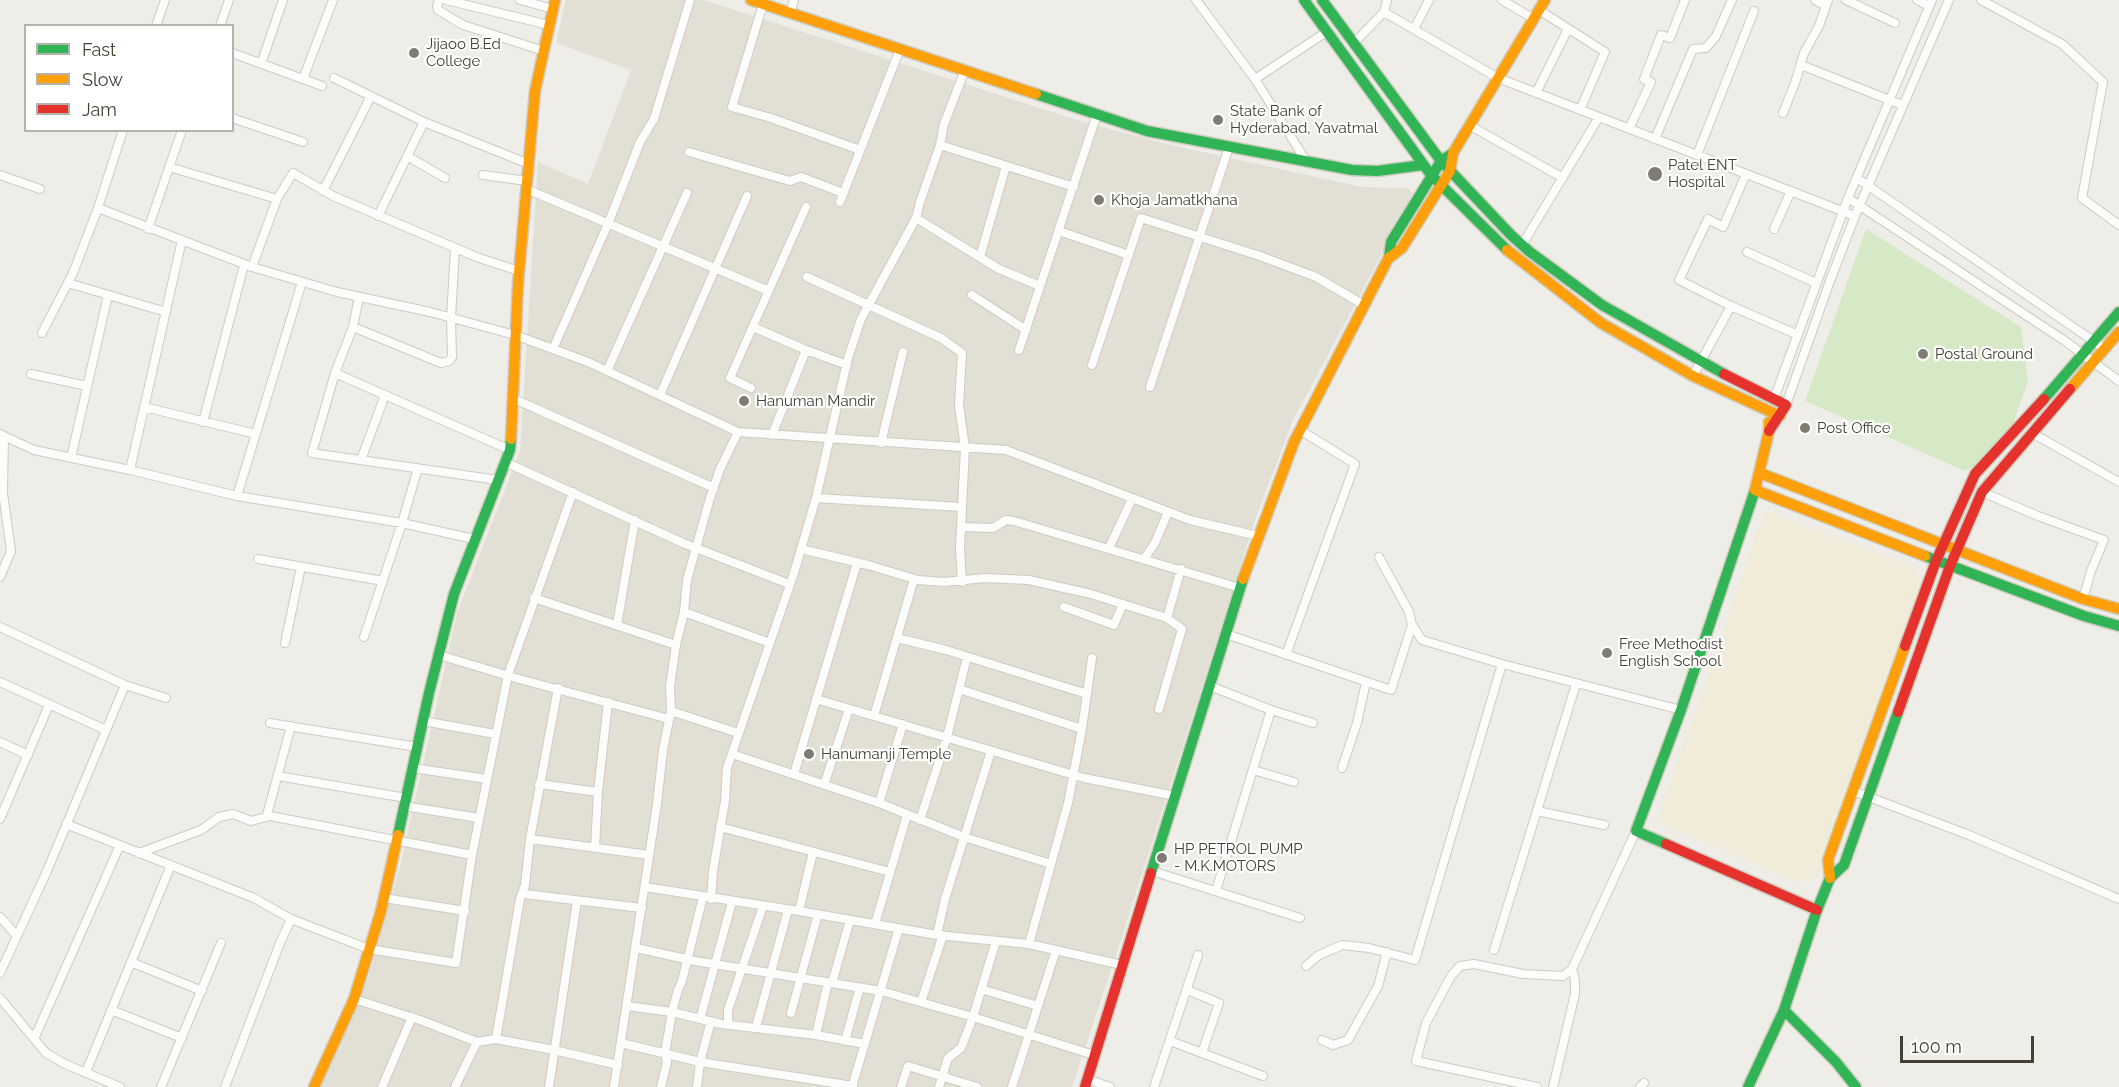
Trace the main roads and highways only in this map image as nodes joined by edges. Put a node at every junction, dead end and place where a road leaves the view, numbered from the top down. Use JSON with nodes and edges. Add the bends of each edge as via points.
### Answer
{"nodes":[{"id":1,"x":751,"y":0,"type":"edge"},
{"id":2,"x":1304,"y":0,"type":"edge"},
{"id":3,"x":1322,"y":0,"type":"edge"},
{"id":4,"x":554,"y":4,"type":"edge"},
{"id":5,"x":1539,"y":9,"type":"edge"},
{"id":6,"x":1453,"y":153,"type":"junction"},
{"id":7,"x":1441,"y":161,"type":"junction"},
{"id":8,"x":1423,"y":165,"type":"junction"},
{"id":9,"x":1450,"y":171,"type":"junction"},
{"id":10,"x":1431,"y":175,"type":"junction"},
{"id":11,"x":1440,"y":186,"type":"junction"},
{"id":12,"x":1389,"y":258,"type":"junction"},
{"id":13,"x":2119,"y":312,"type":"edge"},
{"id":14,"x":2114,"y":342,"type":"edge"},
{"id":15,"x":1774,"y":399,"type":"junction"},
{"id":16,"x":1769,"y":411,"type":"junction"},
{"id":17,"x":1780,"y":416,"type":"junction"},
{"id":18,"x":1770,"y":431,"type":"junction"},
{"id":19,"x":1760,"y":473,"type":"junction"},
{"id":20,"x":1755,"y":490,"type":"junction"},
{"id":21,"x":1942,"y":545,"type":"junction"},
{"id":22,"x":1956,"y":550,"type":"junction"},
{"id":23,"x":1936,"y":561,"type":"junction"},
{"id":24,"x":1950,"y":566,"type":"junction"},
{"id":25,"x":2119,"y":609,"type":"edge"},
{"id":26,"x":2119,"y":626,"type":"edge"},
{"id":27,"x":1830,"y":878,"type":"junction"},
{"id":28,"x":1817,"y":910,"type":"junction"},
{"id":29,"x":1784,"y":1010,"type":"junction"},
{"id":30,"x":1086,"y":1083,"type":"edge"},
{"id":31,"x":314,"y":1087,"type":"edge"},
{"id":32,"x":1748,"y":1087,"type":"edge"},
{"id":33,"x":1856,"y":1087,"type":"edge"}],
"edges":[{"from":1,"to":8,"type":"main road","via":[[1147,131],[1352,170]]},
{"from":2,"to":8,"type":"main road"},
{"from":3,"to":7,"type":"main road"},
{"from":4,"to":31,"type":"main road","via":[[535,91],[519,271],[510,450],[454,594],[384,898],[354,999]]},
{"from":5,"to":6,"type":"main road"},
{"from":6,"to":7,"type":"main road"},
{"from":6,"to":9,"type":"main road"},
{"from":7,"to":9,"type":"main road"},
{"from":7,"to":10,"type":"main road"},
{"from":8,"to":10,"type":"main road"},
{"from":9,"to":11,"type":"main road"},
{"from":9,"to":15,"type":"main road","via":[[1522,245],[1602,305]]},
{"from":10,"to":11,"type":"main road"},
{"from":10,"to":12,"type":"main road","via":[[1391,242]]},
{"from":11,"to":12,"type":"main road","via":[[1402,248]]},
{"from":11,"to":16,"type":"main road","via":[[1516,259],[1601,323],[1693,376]]},
{"from":12,"to":30,"type":"main road","via":[[1300,429],[1258,537]]},
{"from":13,"to":21,"type":"main road","via":[[1975,474]]},
{"from":14,"to":22,"type":"main road","via":[[1982,492]]},
{"from":15,"to":16,"type":"main road"},
{"from":15,"to":17,"type":"main road","via":[[1786,405]]},
{"from":16,"to":17,"type":"main road"},
{"from":16,"to":18,"type":"main road"},
{"from":17,"to":18,"type":"main road"},
{"from":18,"to":19,"type":"main road"},
{"from":19,"to":20,"type":"main road"},
{"from":19,"to":21,"type":"main road"},
{"from":20,"to":23,"type":"main road"},
{"from":20,"to":28,"type":"main road","via":[[1636,831]]},
{"from":21,"to":22,"type":"main road"},
{"from":21,"to":23,"type":"main road"},
{"from":22,"to":24,"type":"main road"},
{"from":22,"to":25,"type":"main road"},
{"from":23,"to":24,"type":"main road"},
{"from":23,"to":27,"type":"main road","via":[[1828,860]]},
{"from":24,"to":26,"type":"main road"},
{"from":24,"to":27,"type":"main road","via":[[1844,865]]},
{"from":27,"to":28,"type":"main road"},
{"from":28,"to":29,"type":"main road"},
{"from":29,"to":32,"type":"main road"},
{"from":29,"to":33,"type":"main road"}]}
